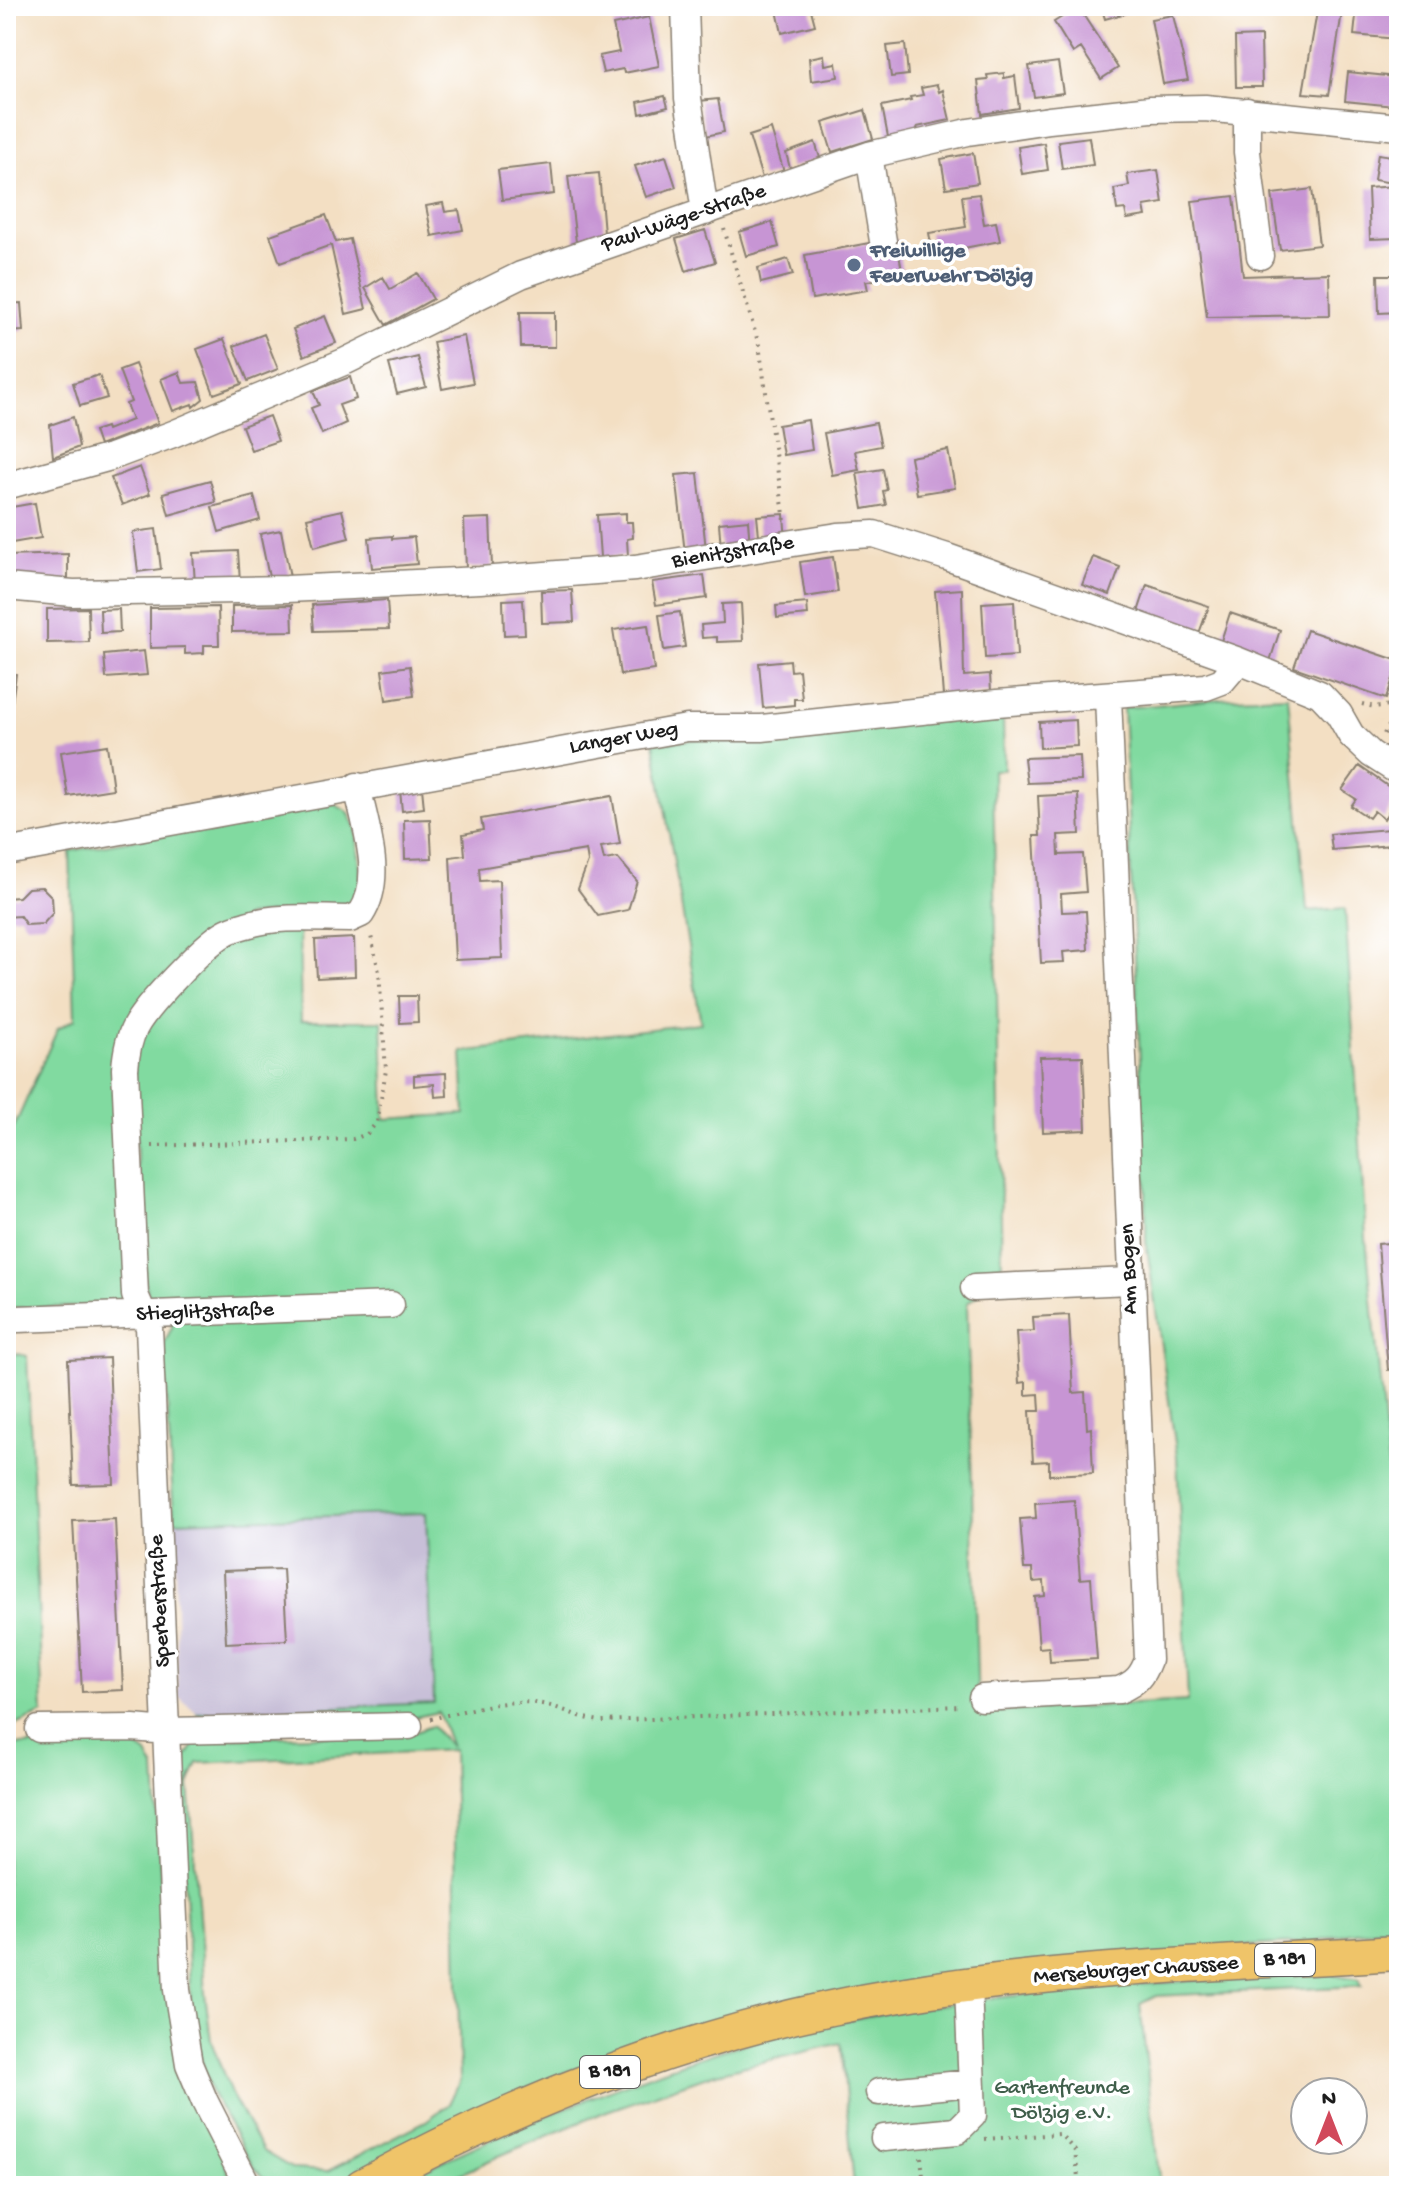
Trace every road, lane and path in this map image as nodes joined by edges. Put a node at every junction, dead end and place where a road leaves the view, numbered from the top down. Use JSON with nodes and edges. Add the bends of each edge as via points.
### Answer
{"nodes":[{"id":1,"x":685,"y":6,"type":"edge"},
{"id":2,"x":1247,"y":111,"type":"junction"},
{"id":3,"x":1399,"y":127,"type":"edge"},
{"id":4,"x":869,"y":155,"type":"junction"},
{"id":5,"x":711,"y":210,"type":"junction"},
{"id":6,"x":883,"y":241,"type":"dead end"},
{"id":7,"x":1260,"y":256,"type":"dead end"},
{"id":8,"x":6,"y":486,"type":"edge"},
{"id":9,"x":788,"y":546,"type":"junction"},
{"id":10,"x":6,"y":587,"type":"edge"},
{"id":11,"x":1239,"y":661,"type":"junction"},
{"id":12,"x":1108,"y":696,"type":"junction"},
{"id":13,"x":1399,"y":772,"type":"edge"},
{"id":14,"x":357,"y":786,"type":"junction"},
{"id":15,"x":6,"y":852,"type":"edge"},
{"id":16,"x":361,"y":914,"type":"junction"},
{"id":17,"x":130,"y":1147,"type":"junction"},
{"id":18,"x":1130,"y":1281,"type":"junction"},
{"id":19,"x":974,"y":1288,"type":"dead end"},
{"id":20,"x":391,"y":1305,"type":"dead end"},
{"id":21,"x":143,"y":1316,"type":"junction"},
{"id":22,"x":18,"y":1319,"type":"dead end"},
{"id":23,"x":982,"y":1698,"type":"joint"},
{"id":24,"x":409,"y":1726,"type":"joint"},
{"id":25,"x":39,"y":1729,"type":"dead end"},
{"id":26,"x":167,"y":1731,"type":"junction"},
{"id":27,"x":1399,"y":1953,"type":"edge"},
{"id":28,"x":968,"y":1985,"type":"junction"},
{"id":29,"x":971,"y":2083,"type":"junction"},
{"id":30,"x":879,"y":2092,"type":"dead end"},
{"id":31,"x":884,"y":2138,"type":"dead end"},
{"id":32,"x":973,"y":2140,"type":"dead end"},
{"id":33,"x":921,"y":2155,"type":"dead end"},
{"id":34,"x":248,"y":2186,"type":"edge"},
{"id":35,"x":362,"y":2186,"type":"edge"},
{"id":36,"x":924,"y":2186,"type":"edge"},
{"id":37,"x":1079,"y":2186,"type":"edge"}],
"edges":[{"from":1,"to":5,"type":"street","via":[[688,98]]},
{"from":2,"to":3,"type":"street","name":"Paul-Wäge-Straße"},
{"from":2,"to":4,"type":"street","name":"Paul-Wäge-Straße","via":[[1151,109],[1077,116],[968,132]]},
{"from":2,"to":7,"type":"street"},
{"from":4,"to":5,"type":"street","name":"Paul-Wäge-Straße"},
{"from":4,"to":6,"type":"street"},
{"from":5,"to":8,"type":"street","name":"Paul-Wäge-Straße","via":[[521,275],[346,361],[173,434]]},
{"from":5,"to":9,"type":"path","via":[[759,345]]},
{"from":9,"to":10,"type":"street","name":"Bienitzstraße","via":[[635,568],[480,580],[73,593]]},
{"from":9,"to":11,"type":"street","name":"Bienitzstraße","via":[[874,534]]},
{"from":11,"to":12,"type":"street","name":"Langer Weg","via":[[1222,681],[1206,687]]},
{"from":11,"to":13,"type":"street","name":"Bienitzstraße","via":[[1320,694],[1351,735]]},
{"from":12,"to":14,"type":"street","name":"Langer Weg","via":[[762,728],[687,728]]},
{"from":12,"to":18,"type":"street","name":"Am Bogen"},
{"from":14,"to":15,"type":"street","name":"Langer Weg"},
{"from":14,"to":16,"type":"street","via":[[373,888]]},
{"from":16,"to":17,"type":"street","name":"Sperberstraße","via":[[350,919],[247,924],[208,944],[134,1029],[125,1069]]},
{"from":16,"to":17,"type":"path","via":[[379,972],[386,1070],[377,1122],[367,1134],[353,1139]]},
{"from":17,"to":21,"type":"street","name":"Sperberstraße","via":[[135,1295]]},
{"from":18,"to":19,"type":"street"},
{"from":18,"to":23,"type":"street","name":"Am Bogen","via":[[1148,1660],[1133,1685],[1119,1690]]},
{"from":20,"to":21,"type":"street","name":"Stieglitzstraße"},
{"from":21,"to":22,"type":"street","name":"Stieglitzstraße"},
{"from":21,"to":26,"type":"street","name":"Sperberstraße","via":[[149,1327]]},
{"from":23,"to":24,"type":"path","via":[[965,1706],[602,1721],[523,1702]]},
{"from":24,"to":26,"type":"street"},
{"from":25,"to":26,"type":"street"},
{"from":26,"to":34,"type":"street","name":"Sperberstraße","via":[[183,2038],[205,2102]]},
{"from":27,"to":28,"type":"main road","name":"Merseburger Chaussee","number":"B 181"},
{"from":28,"to":29,"type":"street"},
{"from":28,"to":35,"type":"main road","name":"Merseburger Chaussee","number":"B 181","via":[[873,2000],[720,2036],[601,2075],[507,2113]]},
{"from":29,"to":30,"type":"street"},
{"from":29,"to":31,"type":"street","via":[[973,2115],[957,2131]]},
{"from":32,"to":37,"type":"path","via":[[1060,2134],[1075,2151]]},
{"from":33,"to":36,"type":"path"}]}
